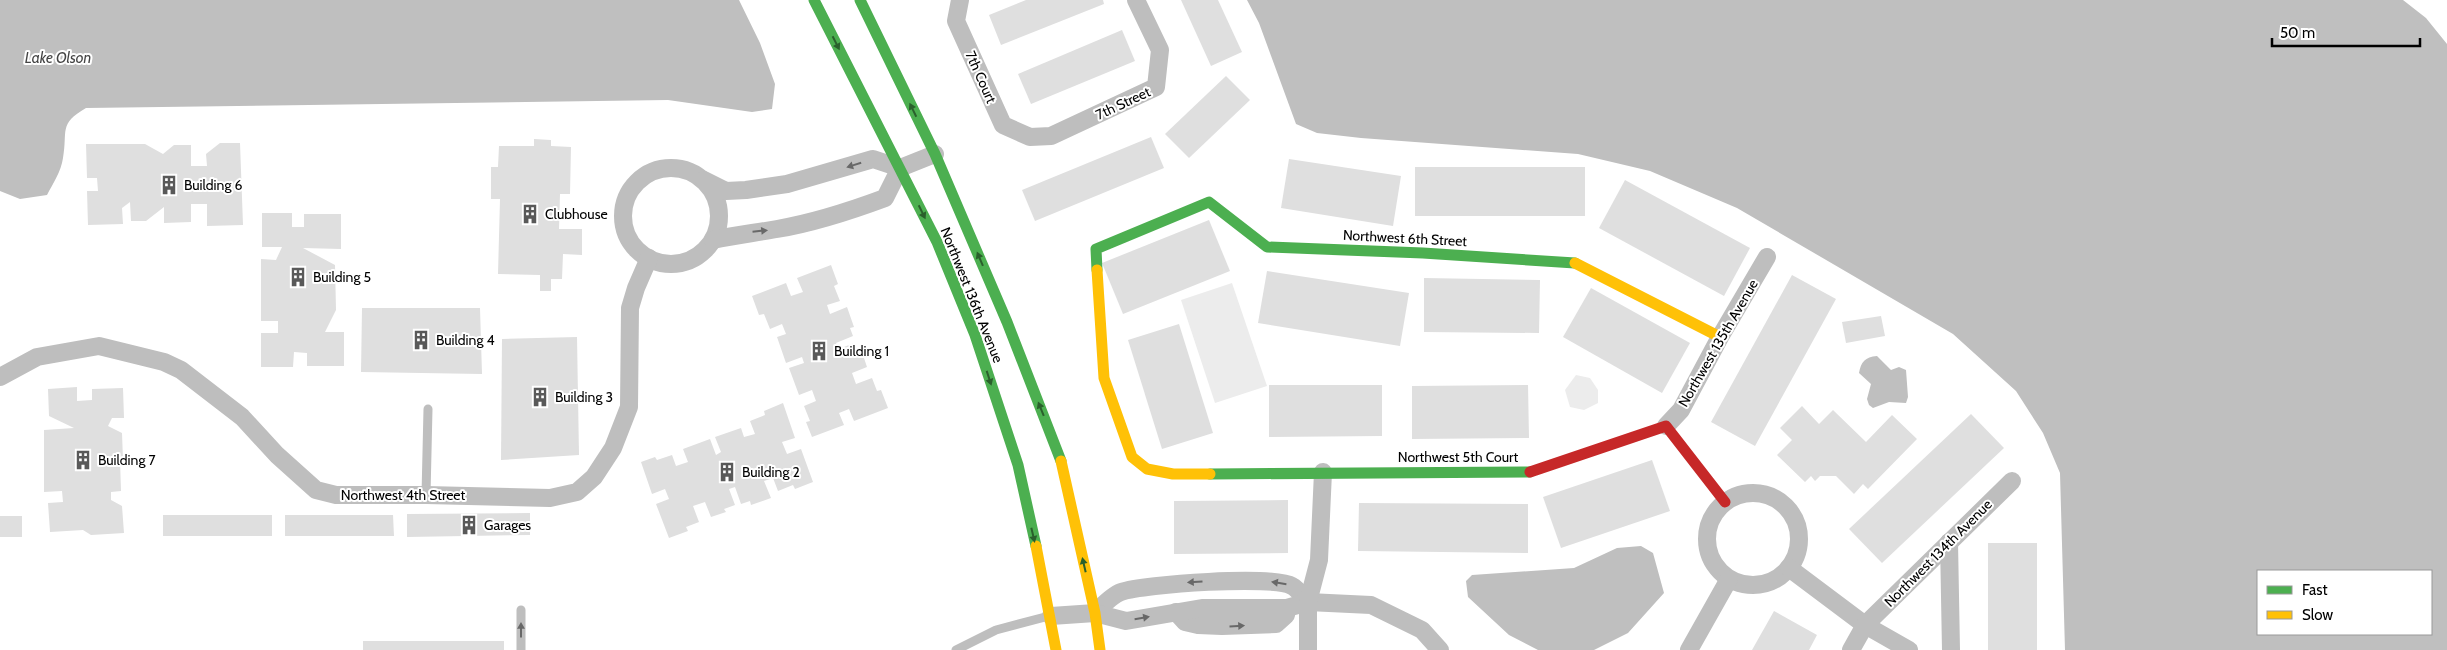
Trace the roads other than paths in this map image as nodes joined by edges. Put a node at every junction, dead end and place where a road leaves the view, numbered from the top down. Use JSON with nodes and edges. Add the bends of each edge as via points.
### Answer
{"nodes":[{"id":1,"x":814,"y":0,"type":"edge"},
{"id":2,"x":860,"y":0,"type":"edge"},
{"id":3,"x":960,"y":0,"type":"edge"},
{"id":4,"x":1136,"y":0,"type":"edge"},
{"id":5,"x":1030,"y":137,"type":"joint"},
{"id":6,"x":935,"y":154,"type":"junction"},
{"id":7,"x":900,"y":168,"type":"junction"},
{"id":8,"x":699,"y":176,"type":"junction"},
{"id":9,"x":712,"y":240,"type":"junction"},
{"id":10,"x":649,"y":258,"type":"junction"},
{"id":11,"x":1767,"y":258,"type":"dead end"},
{"id":12,"x":1720,"y":337,"type":"junction"},
{"id":13,"x":0,"y":377,"type":"edge"},
{"id":14,"x":428,"y":409,"type":"dead end"},
{"id":15,"x":1666,"y":426,"type":"junction"},
{"id":16,"x":1147,"y":469,"type":"joint"},
{"id":17,"x":1323,"y":472,"type":"junction"},
{"id":18,"x":2012,"y":482,"type":"dead end"},
{"id":19,"x":426,"y":494,"type":"junction"},
{"id":20,"x":1725,"y":502,"type":"junction"},
{"id":21,"x":1949,"y":542,"type":"junction"},
{"id":22,"x":1789,"y":568,"type":"junction"},
{"id":23,"x":1729,"y":579,"type":"junction"},
{"id":24,"x":1244,"y":582,"type":"junction"},
{"id":25,"x":1308,"y":602,"type":"junction"},
{"id":26,"x":1245,"y":607,"type":"junction"},
{"id":27,"x":1287,"y":608,"type":"junction"},
{"id":28,"x":521,"y":610,"type":"dead end"},
{"id":29,"x":1176,"y":612,"type":"junction"},
{"id":30,"x":1095,"y":613,"type":"junction"},
{"id":31,"x":1051,"y":616,"type":"junction"},
{"id":32,"x":1865,"y":626,"type":"junction"},
{"id":33,"x":521,"y":650,"type":"edge"},
{"id":34,"x":956,"y":650,"type":"edge"},
{"id":35,"x":1056,"y":650,"type":"edge"},
{"id":36,"x":1100,"y":650,"type":"edge"},
{"id":37,"x":1308,"y":650,"type":"edge"},
{"id":38,"x":1440,"y":650,"type":"edge"},
{"id":39,"x":1689,"y":650,"type":"edge"},
{"id":40,"x":1851,"y":650,"type":"edge"},
{"id":41,"x":1909,"y":650,"type":"edge"},
{"id":42,"x":1951,"y":650,"type":"edge"}],
"edges":[{"from":1,"to":7,"type":"street","name":"Northwest 136th Avenue","one_way":true},
{"from":6,"to":2,"type":"street","name":"Northwest 136th Avenue","one_way":true},
{"from":3,"to":5,"type":"street","name":"7th Court","via":[[956,21],[1003,125]]},
{"from":4,"to":5,"type":"street","name":"7th Street","via":[[1160,50],[1156,87],[1051,136]]},
{"from":6,"to":7,"type":"street"},
{"from":30,"to":6,"type":"street","name":"Northwest 136th Avenue","one_way":true,"via":[[1059,453]]},
{"from":7,"to":8,"type":"street","one_way":true,"via":[[873,158],[787,184],[726,191]]},
{"from":9,"to":7,"type":"street","one_way":true,"via":[[777,229],[842,213],[885,198]]},
{"from":7,"to":31,"type":"street","name":"Northwest 136th Avenue","one_way":true,"via":[[976,335],[1018,466]]},
{"from":8,"to":9,"type":"street","via":[[717,201],[720,217]]},
{"from":8,"to":10,"type":"street","via":[[684,170],[661,170],[640,180],[630,192],[624,206],[623,222],[628,237]]},
{"from":9,"to":10,"type":"street","via":[[703,253],[682,263],[666,264]]},
{"from":10,"to":19,"type":"street","name":"Northwest 4th Street","via":[[630,308],[629,407],[607,459],[594,477],[577,492],[550,498]]},
{"from":11,"to":12,"type":"street","name":"Northwest 135th Avenue"},
{"from":12,"to":15,"type":"street","name":"Northwest 135th Avenue","via":[[1681,410]]},
{"from":12,"to":16,"type":"street","name":"Northwest 6th Street","via":[[1575,263],[1267,247],[1209,202],[1096,249],[1104,378],[1132,457]]},
{"from":13,"to":19,"type":"street","name":"Northwest 4th Street","via":[[38,357],[99,346],[164,362],[180,370],[242,418],[316,490],[336,495]]},
{"from":14,"to":19,"type":"lane"},
{"from":15,"to":17,"type":"street","name":"Northwest 5th Court","via":[[1530,472]]},
{"from":15,"to":20,"type":"street"},
{"from":16,"to":17,"type":"street","name":"Northwest 5th Court","via":[[1173,474]]},
{"from":17,"to":25,"type":"street","via":[[1319,560]]},
{"from":18,"to":21,"type":"street","name":"Northwest 134th Avenue"},
{"from":20,"to":22,"type":"street","via":[[1753,493],[1780,502],[1791,513],[1799,541]]},
{"from":20,"to":23,"type":"street","via":[[1708,527],[1706,542],[1710,557]]},
{"from":21,"to":32,"type":"street","name":"Northwest 134th Avenue"},
{"from":21,"to":42,"type":"street"},
{"from":22,"to":23,"type":"street","via":[[1768,583],[1742,584]]},
{"from":22,"to":32,"type":"street"},
{"from":23,"to":39,"type":"street"},
{"from":25,"to":24,"type":"street","one_way":true,"via":[[1292,585]]},
{"from":24,"to":26,"type":"street"},
{"from":24,"to":30,"type":"street","one_way":true,"via":[[1183,583],[1120,592]]},
{"from":25,"to":27,"type":"street"},
{"from":25,"to":37,"type":"street"},
{"from":25,"to":38,"type":"street","via":[[1371,605],[1422,630]]},
{"from":26,"to":27,"type":"street"},
{"from":26,"to":29,"type":"street"},
{"from":29,"to":27,"type":"street","one_way":true,"via":[[1185,622],[1198,626],[1222,626],[1276,624],[1286,615]]},
{"from":33,"to":28,"type":"lane","one_way":true},
{"from":30,"to":29,"type":"street","one_way":true,"via":[[1126,621]]},
{"from":30,"to":31,"type":"street"},
{"from":30,"to":36,"type":"street","name":"Northwest 136th Avenue"},
{"from":31,"to":34,"type":"lane","via":[[996,630]]},
{"from":31,"to":35,"type":"street","name":"Northwest 136th Avenue"},
{"from":32,"to":40,"type":"street"},
{"from":32,"to":41,"type":"street"}]}
